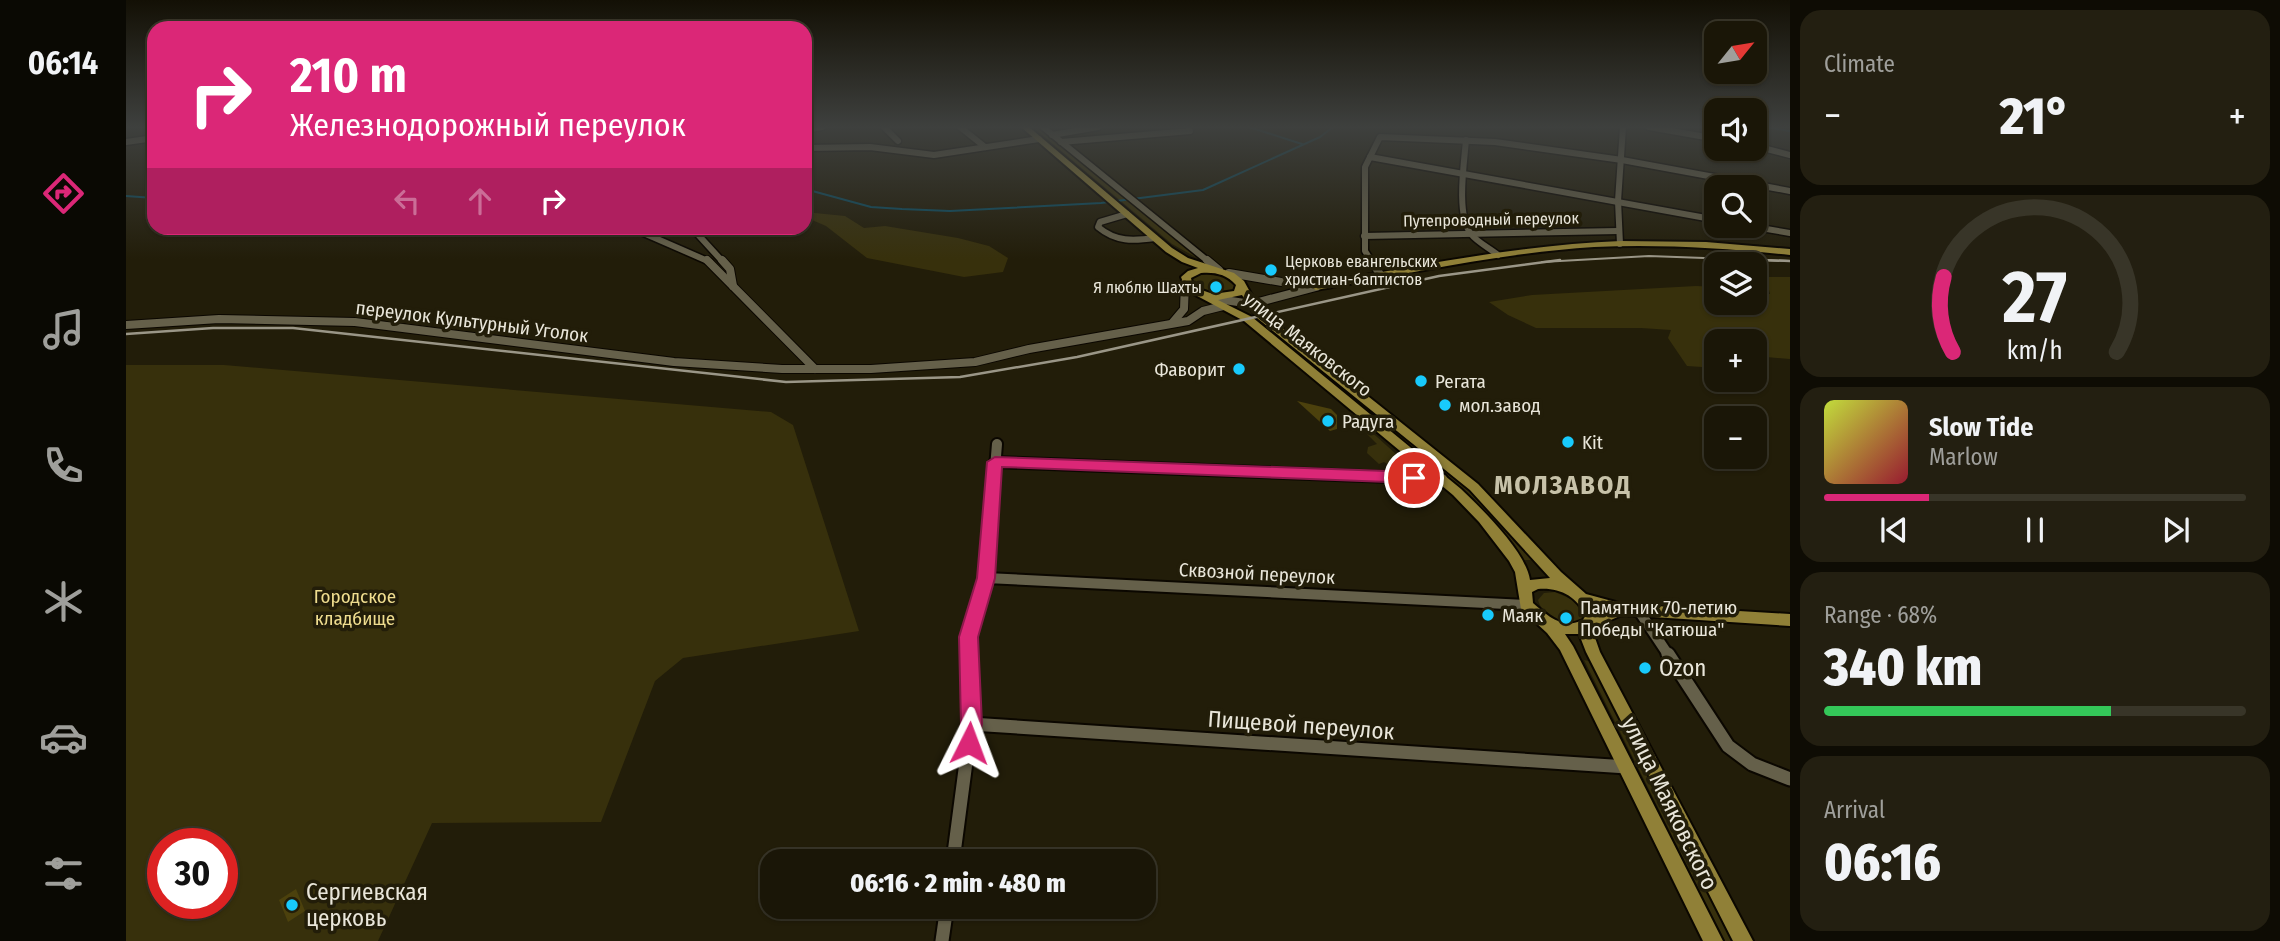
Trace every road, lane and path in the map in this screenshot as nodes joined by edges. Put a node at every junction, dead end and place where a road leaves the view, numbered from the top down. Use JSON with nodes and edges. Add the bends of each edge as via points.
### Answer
{"nodes":[{"id":1,"x":1077,"y":171,"type":"edge"},
{"id":2,"x":1096,"y":171,"type":"edge"},
{"id":3,"x":1365,"y":171,"type":"edge"},
{"id":4,"x":1452,"y":171,"type":"edge"},
{"id":5,"x":1621,"y":171,"type":"edge"},
{"id":6,"x":1681,"y":171,"type":"edge"},
{"id":7,"x":1464,"y":173,"type":"junction"},
{"id":8,"x":1790,"y":191,"type":"edge"},
{"id":9,"x":1618,"y":201,"type":"junction"},
{"id":10,"x":1125,"y":213,"type":"junction"},
{"id":11,"x":1704,"y":218,"type":"edge"},
{"id":12,"x":1767,"y":229,"type":"edge"},
{"id":13,"x":1618,"y":231,"type":"junction"},
{"id":14,"x":1790,"y":233,"type":"edge"},
{"id":15,"x":1472,"y":234,"type":"junction"},
{"id":16,"x":648,"y":235,"type":"edge"},
{"id":17,"x":698,"y":235,"type":"edge"},
{"id":18,"x":1364,"y":236,"type":"junction"},
{"id":19,"x":1155,"y":238,"type":"junction"},
{"id":20,"x":1620,"y":244,"type":"junction"},
{"id":21,"x":1169,"y":250,"type":"junction"},
{"id":22,"x":1790,"y":252,"type":"edge"},
{"id":23,"x":1498,"y":255,"type":"junction"},
{"id":24,"x":1224,"y":272,"type":"junction"},
{"id":25,"x":1381,"y":276,"type":"junction"},
{"id":26,"x":1186,"y":280,"type":"junction"},
{"id":27,"x":1241,"y":283,"type":"junction"},
{"id":28,"x":733,"y":287,"type":"junction"},
{"id":29,"x":1316,"y":287,"type":"junction"},
{"id":30,"x":1202,"y":294,"type":"junction"},
{"id":31,"x":1251,"y":304,"type":"junction"},
{"id":32,"x":1223,"y":306,"type":"junction"},
{"id":33,"x":1167,"y":325,"type":"junction"},
{"id":34,"x":126,"y":326,"type":"edge"},
{"id":35,"x":815,"y":369,"type":"junction"},
{"id":36,"x":997,"y":444,"type":"dead end"},
{"id":37,"x":995,"y":462,"type":"junction"},
{"id":38,"x":1442,"y":480,"type":"junction"},
{"id":39,"x":986,"y":578,"type":"junction"},
{"id":40,"x":1525,"y":598,"type":"junction"},
{"id":41,"x":1584,"y":600,"type":"junction"},
{"id":42,"x":1623,"y":610,"type":"junction"},
{"id":43,"x":1639,"y":611,"type":"junction"},
{"id":44,"x":1538,"y":618,"type":"junction"},
{"id":45,"x":1790,"y":620,"type":"edge"},
{"id":46,"x":1591,"y":622,"type":"junction"},
{"id":47,"x":971,"y":724,"type":"junction"},
{"id":48,"x":1627,"y":767,"type":"junction"},
{"id":49,"x":1790,"y":779,"type":"edge"},
{"id":50,"x":955,"y":849,"type":"edge"},
{"id":51,"x":945,"y":919,"type":"edge"},
{"id":52,"x":942,"y":941,"type":"edge"},
{"id":53,"x":1713,"y":941,"type":"edge"},
{"id":54,"x":1743,"y":941,"type":"edge"}],
"edges":[{"from":1,"to":10,"type":"main road"},
{"from":2,"to":24,"type":"street"},
{"from":3,"to":18,"type":"street"},
{"from":4,"to":7,"type":"street"},
{"from":5,"to":9,"type":"street"},
{"from":6,"to":8,"type":"street"},
{"from":7,"to":9,"type":"street"},
{"from":7,"to":15,"type":"street","via":[[1466,225]]},
{"from":9,"to":11,"type":"street"},
{"from":9,"to":13,"type":"street"},
{"from":10,"to":19,"type":"main road"},
{"from":10,"to":19,"type":"street","via":[[1098,226],[1111,238]]},
{"from":12,"to":14,"type":"street"},
{"from":13,"to":15,"type":"street","name":"Путепроводный переулок"},
{"from":13,"to":20,"type":"street"},
{"from":15,"to":18,"type":"street","name":"Путепроводный переулок"},
{"from":15,"to":23,"type":"street"},
{"from":16,"to":28,"type":"street","via":[[709,261]]},
{"from":17,"to":28,"type":"street","via":[[730,269]]},
{"from":18,"to":25,"type":"street","via":[[1365,251]]},
{"from":19,"to":21,"type":"main road"},
{"from":20,"to":22,"type":"main road"},
{"from":20,"to":23,"type":"main road"},
{"from":21,"to":24,"type":"main road","via":[[1195,265]]},
{"from":21,"to":26,"type":"main road"},
{"from":23,"to":25,"type":"main road"},
{"from":24,"to":26,"type":"main road","via":[[1199,270]]},
{"from":24,"to":27,"type":"main road"},
{"from":24,"to":29,"type":"street"},
{"from":25,"to":29,"type":"main road"},
{"from":26,"to":30,"type":"main road"},
{"from":26,"to":33,"type":"street","via":[[1183,314]]},
{"from":27,"to":30,"type":"main road","via":[[1238,293],[1229,296]]},
{"from":27,"to":31,"type":"main road","name":"улица Маяковского"},
{"from":28,"to":35,"type":"street"},
{"from":29,"to":31,"type":"street"},
{"from":30,"to":31,"type":"street"},
{"from":30,"to":32,"type":"main road","name":"улица Маяковского"},
{"from":31,"to":41,"type":"main road","name":"улица Маяковского","via":[[1474,487]]},
{"from":32,"to":33,"type":"street","name":"переулок Культурный Уголок"},
{"from":32,"to":38,"type":"main road","name":"улица Маяковского","via":[[1272,338]]},
{"from":33,"to":35,"type":"street","name":"переулок Культурный Уголок","via":[[953,365]]},
{"from":34,"to":35,"type":"street","name":"переулок Культурный Уголок","via":[[219,319],[355,322],[674,362]]},
{"from":36,"to":37,"type":"street"},
{"from":37,"to":38,"type":"street"},
{"from":37,"to":39,"type":"street"},
{"from":38,"to":40,"type":"main road","name":"улица Маяковского","via":[[1484,519],[1514,558],[1522,572]]},
{"from":39,"to":40,"type":"street","name":"Сквозной переулок"},
{"from":39,"to":47,"type":"street","via":[[969,637]]},
{"from":40,"to":41,"type":"main road","via":[[1535,583],[1554,584]]},
{"from":40,"to":44,"type":"main road","name":"улица Маяковского"},
{"from":41,"to":42,"type":"main road"},
{"from":41,"to":46,"type":"main road","name":"улица Маяковского","via":[[1591,609]]},
{"from":42,"to":43,"type":"main road"},
{"from":42,"to":46,"type":"main road"},
{"from":43,"to":45,"type":"main road"},
{"from":43,"to":49,"type":"street","via":[[1728,746],[1752,764]]},
{"from":44,"to":46,"type":"main road","name":"улица Маяковского","via":[[1571,630]]},
{"from":44,"to":48,"type":"main road","name":"улица Маяковского","via":[[1566,646]]},
{"from":46,"to":54,"type":"main road","name":"улица Маяковского","via":[[1586,632],[1593,652]]},
{"from":47,"to":48,"type":"street","name":"Пищевой переулок"},
{"from":47,"to":50,"type":"street"},
{"from":48,"to":53,"type":"main road","name":"улица Маяковского"},
{"from":51,"to":52,"type":"street"}]}
